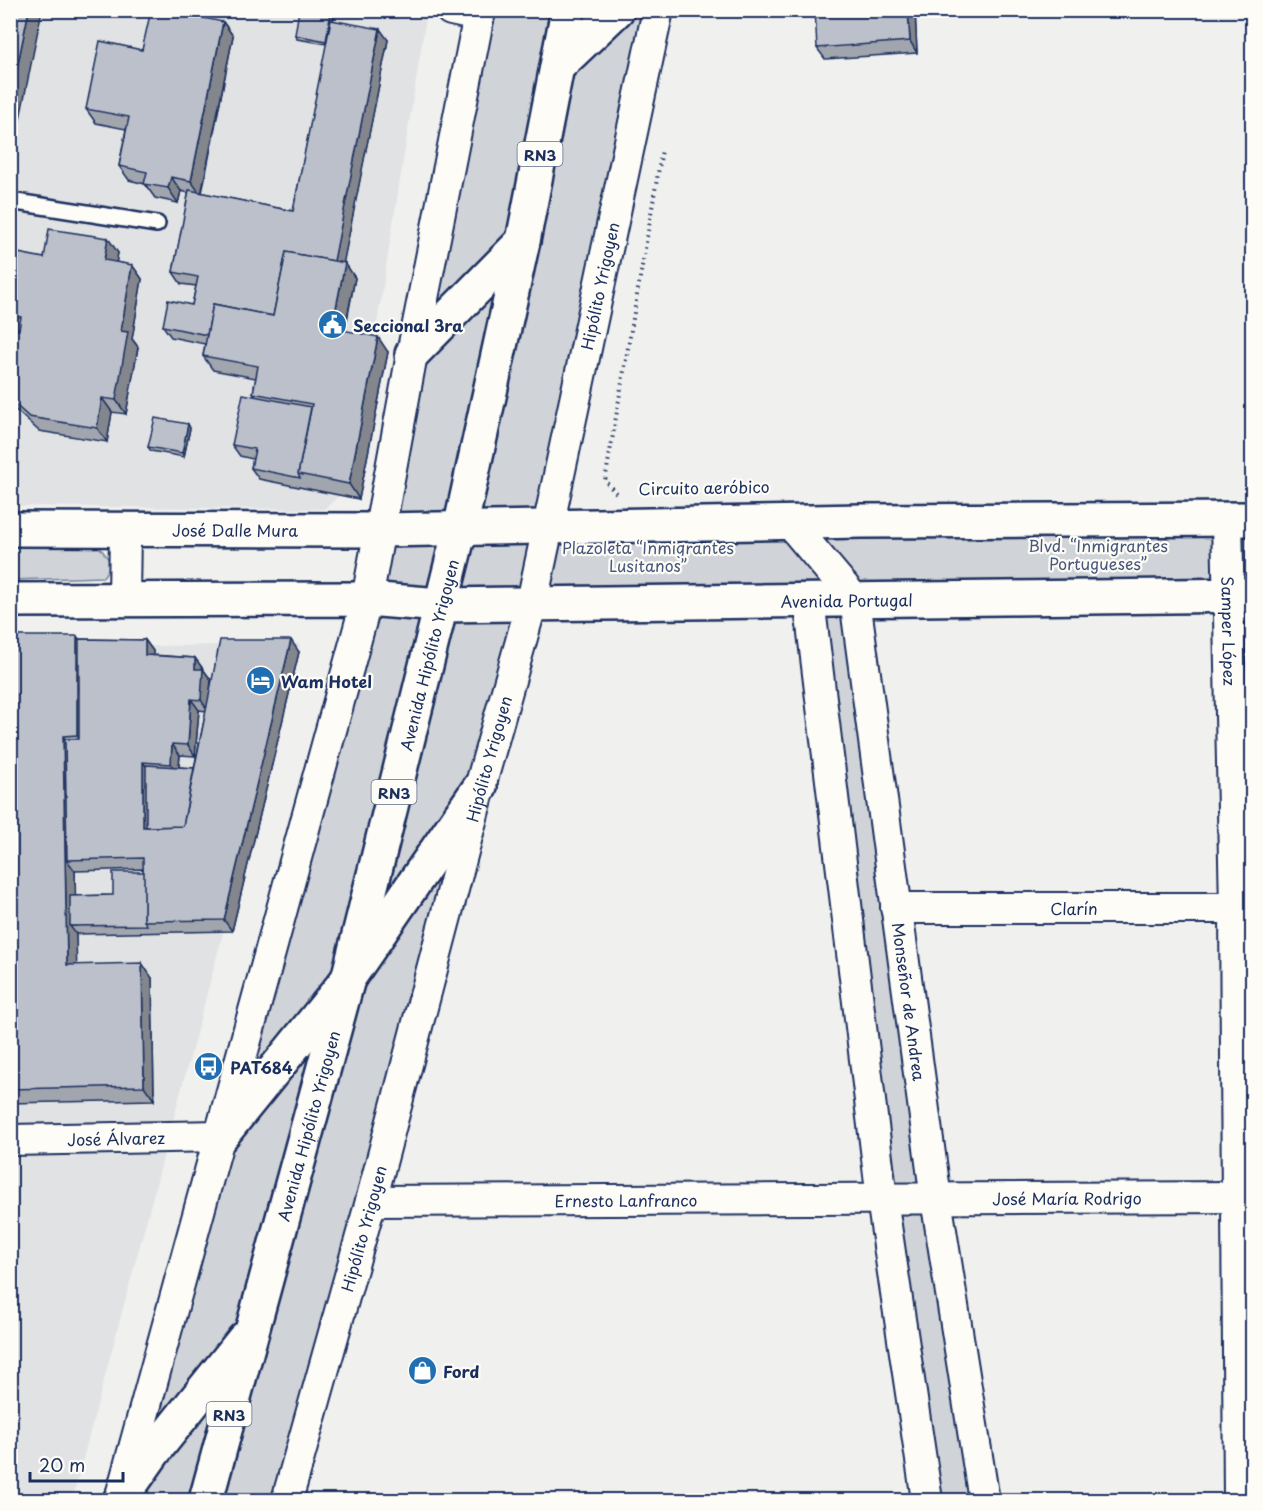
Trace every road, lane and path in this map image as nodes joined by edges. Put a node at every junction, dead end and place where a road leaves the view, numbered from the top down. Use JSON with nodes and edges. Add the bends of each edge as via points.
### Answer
{"nodes":[{"id":1,"x":568,"y":10,"type":"edge"},
{"id":2,"x":617,"y":10,"type":"edge"},
{"id":3,"x":658,"y":10,"type":"edge"},
{"id":4,"x":470,"y":12,"type":"edge"},
{"id":5,"x":558,"y":66,"type":"junction"},
{"id":6,"x":664,"y":140,"type":"dead end"},
{"id":7,"x":10,"y":201,"type":"edge"},
{"id":8,"x":156,"y":224,"type":"dead end"},
{"id":9,"x":523,"y":241,"type":"junction"},
{"id":10,"x":412,"y":354,"type":"junction"},
{"id":11,"x":622,"y":500,"type":"dead end"},
{"id":12,"x":1240,"y":519,"type":"edge"},
{"id":13,"x":790,"y":523,"type":"junction"},
{"id":14,"x":547,"y":528,"type":"junction"},
{"id":15,"x":10,"y":529,"type":"edge"},
{"id":16,"x":125,"y":529,"type":"junction"},
{"id":17,"x":460,"y":529,"type":"junction"},
{"id":18,"x":381,"y":531,"type":"junction"},
{"id":19,"x":1240,"y":595,"type":"edge"},
{"id":20,"x":367,"y":599,"type":"junction"},
{"id":21,"x":10,"y":600,"type":"edge"},
{"id":22,"x":124,"y":600,"type":"junction"},
{"id":23,"x":809,"y":600,"type":"junction"},
{"id":24,"x":855,"y":600,"type":"junction"},
{"id":25,"x":532,"y":603,"type":"junction"},
{"id":26,"x":440,"y":604,"type":"junction"},
{"id":27,"x":480,"y":787,"type":"junction"},
{"id":28,"x":896,"y":908,"type":"junction"},
{"id":29,"x":1244,"y":908,"type":"edge"},
{"id":30,"x":348,"y":979,"type":"junction"},
{"id":31,"x":221,"y":1136,"type":"junction"},
{"id":32,"x":10,"y":1140,"type":"edge"},
{"id":33,"x":1245,"y":1197,"type":"edge"},
{"id":34,"x":882,"y":1199,"type":"junction"},
{"id":35,"x":936,"y":1199,"type":"junction"},
{"id":36,"x":371,"y":1202,"type":"junction"},
{"id":37,"x":252,"y":1328,"type":"junction"},
{"id":38,"x":120,"y":1500,"type":"edge"},
{"id":39,"x":206,"y":1500,"type":"edge"},
{"id":40,"x":286,"y":1500,"type":"edge"},
{"id":41,"x":927,"y":1500,"type":"edge"},
{"id":42,"x":984,"y":1500,"type":"edge"},
{"id":43,"x":1239,"y":1500,"type":"edge"}],
"edges":[{"from":1,"to":5,"type":"main road","name":"Avenida Hipólito Yrigoyen","number":"RN3"},
{"from":2,"to":5,"type":"main road"},
{"from":3,"to":14,"type":"street","name":"Hipólito Yrigoyen"},
{"from":4,"to":10,"type":"street"},
{"from":5,"to":9,"type":"main road","name":"Avenida Hipólito Yrigoyen","number":"RN3"},
{"from":6,"to":11,"type":"path","name":"Circuito aeróbico","via":[[605,481]]},
{"from":7,"to":8,"type":"lane"},
{"from":9,"to":10,"type":"main road"},
{"from":9,"to":17,"type":"main road","name":"Avenida Hipólito Yrigoyen","number":"RN3"},
{"from":10,"to":18,"type":"street"},
{"from":12,"to":13,"type":"main road"},
{"from":12,"to":19,"type":"street","name":"Samper López"},
{"from":13,"to":14,"type":"main road"},
{"from":13,"to":24,"type":"street"},
{"from":14,"to":17,"type":"main road"},
{"from":14,"to":25,"type":"street","name":"Hipólito Yrigoyen"},
{"from":15,"to":16,"type":"main road","name":"José Dalle Mura"},
{"from":16,"to":18,"type":"main road","name":"José Dalle Mura"},
{"from":16,"to":22,"type":"street"},
{"from":17,"to":18,"type":"main road","name":"José Dalle Mura"},
{"from":17,"to":26,"type":"main road","name":"Avenida Hipólito Yrigoyen","number":"RN3"},
{"from":18,"to":20,"type":"street"},
{"from":19,"to":24,"type":"main road","name":"Avenida Portugal"},
{"from":19,"to":29,"type":"street","name":"Samper López"},
{"from":20,"to":22,"type":"main road"},
{"from":20,"to":26,"type":"main road"},
{"from":20,"to":31,"type":"street"},
{"from":21,"to":22,"type":"main road"},
{"from":23,"to":24,"type":"main road","name":"Avenida Portugal"},
{"from":23,"to":25,"type":"main road","name":"Avenida Portugal"},
{"from":23,"to":34,"type":"street"},
{"from":24,"to":28,"type":"street","name":"Monseñor de Andrea"},
{"from":25,"to":26,"type":"main road","name":"Avenida Portugal"},
{"from":25,"to":27,"type":"street","name":"Hipólito Yrigoyen"},
{"from":26,"to":30,"type":"main road","name":"Avenida Hipólito Yrigoyen","number":"RN3"},
{"from":27,"to":30,"type":"main road"},
{"from":27,"to":36,"type":"street","name":"Hipólito Yrigoyen"},
{"from":28,"to":29,"type":"street","name":"Clarín"},
{"from":28,"to":35,"type":"street","name":"Monseñor de Andrea"},
{"from":29,"to":33,"type":"street","name":"Samper López"},
{"from":30,"to":31,"type":"main road"},
{"from":30,"to":37,"type":"main road","name":"Avenida Hipólito Yrigoyen","number":"RN3"},
{"from":31,"to":32,"type":"street","name":"José Álvarez"},
{"from":31,"to":38,"type":"street"},
{"from":33,"to":35,"type":"street","name":"José María Rodrigo"},
{"from":33,"to":43,"type":"street","name":"Samper López"},
{"from":34,"to":35,"type":"street","name":"José María Rodrigo"},
{"from":34,"to":36,"type":"street","name":"Ernesto Lanfranco"},
{"from":34,"to":41,"type":"street"},
{"from":35,"to":42,"type":"street","name":"Monseñor de Andrea"},
{"from":36,"to":40,"type":"street","name":"Hipólito Yrigoyen"},
{"from":37,"to":38,"type":"main road","via":[[153,1452]]},
{"from":37,"to":39,"type":"main road","name":"Avenida Hipólito Yrigoyen","number":"RN3"}]}
